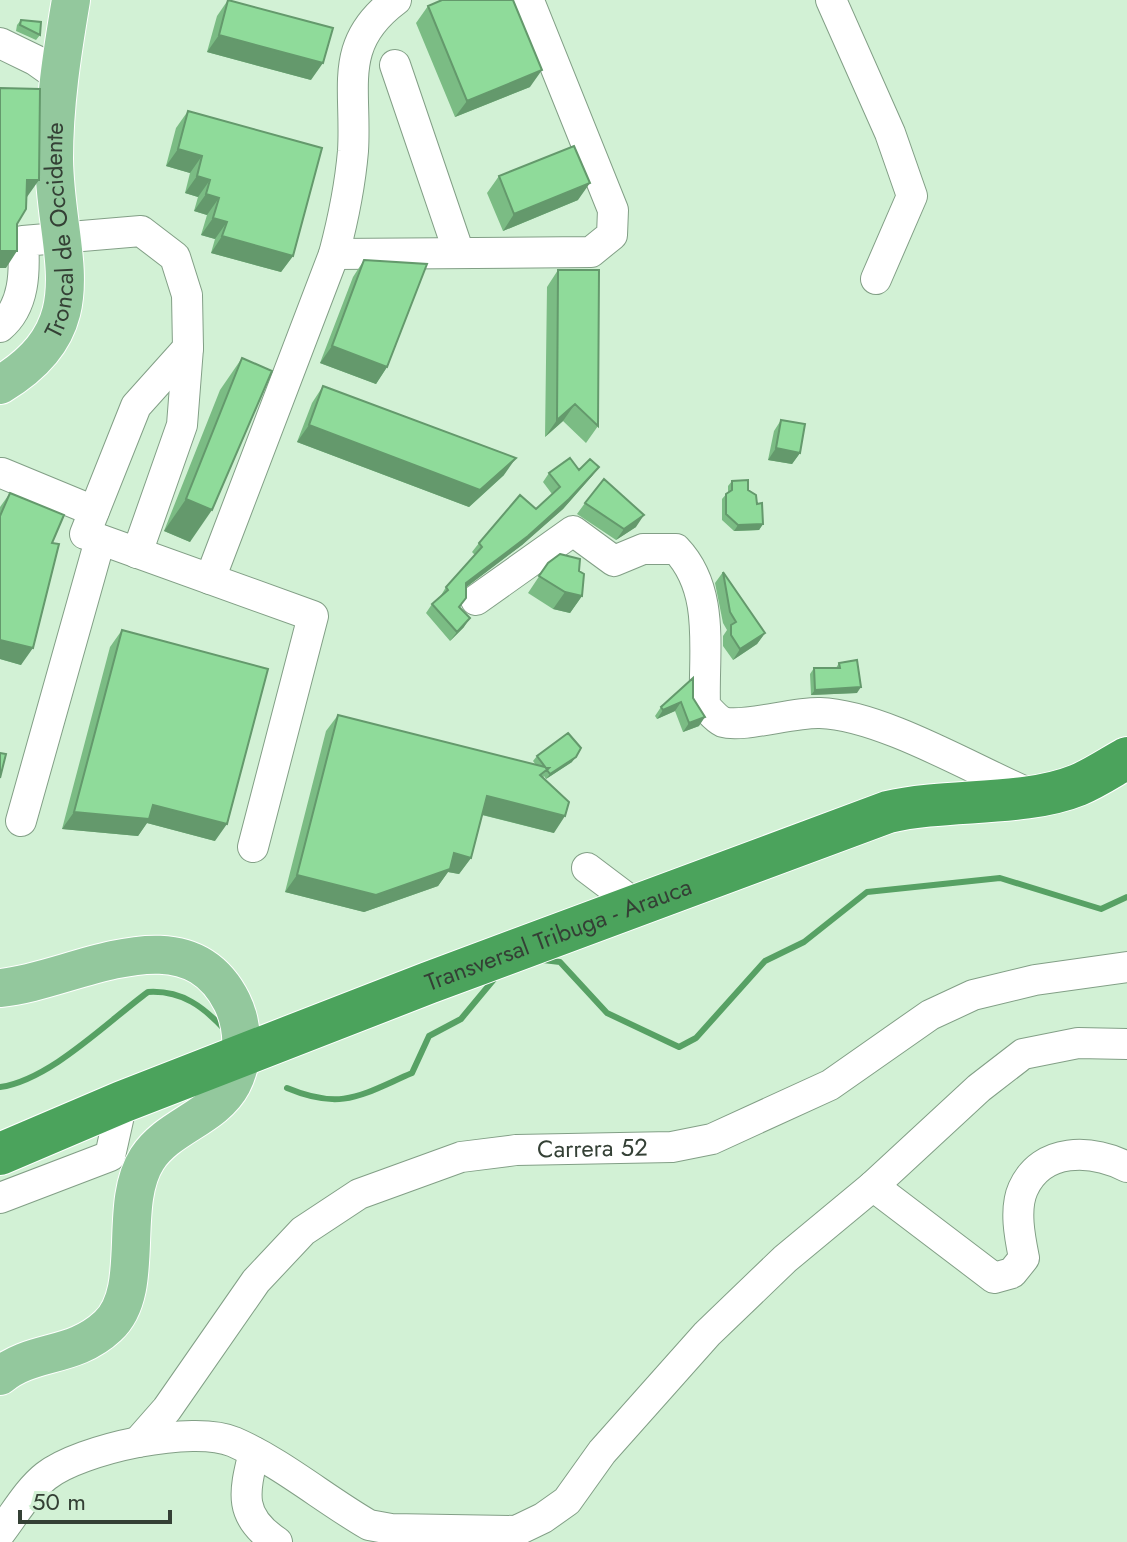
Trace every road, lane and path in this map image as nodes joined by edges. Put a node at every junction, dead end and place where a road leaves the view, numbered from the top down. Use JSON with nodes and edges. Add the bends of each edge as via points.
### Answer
{"nodes":[{"id":1,"x":71,"y":0,"type":"edge"},
{"id":2,"x":396,"y":0,"type":"edge"},
{"id":3,"x":831,"y":0,"type":"edge"},
{"id":4,"x":529,"y":1,"type":"edge"},
{"id":5,"x":0,"y":43,"type":"edge"},
{"id":6,"x":395,"y":65,"type":"dead end"},
{"id":7,"x":59,"y":77,"type":"junction"},
{"id":8,"x":61,"y":236,"type":"junction"},
{"id":9,"x":459,"y":253,"type":"junction"},
{"id":10,"x":334,"y":254,"type":"junction"},
{"id":11,"x":876,"y":279,"type":"dead end"},
{"id":12,"x":0,"y":327,"type":"edge"},
{"id":13,"x":188,"y":348,"type":"junction"},
{"id":14,"x":0,"y":385,"type":"edge"},
{"id":15,"x":2,"y":473,"type":"dead end"},
{"id":16,"x":97,"y":525,"type":"junction"},
{"id":17,"x":137,"y":553,"type":"junction"},
{"id":18,"x":210,"y":579,"type":"junction"},
{"id":19,"x":476,"y":600,"type":"dead end"},
{"id":20,"x":1127,"y":758,"type":"edge"},
{"id":21,"x":1030,"y":794,"type":"junction"},
{"id":22,"x":21,"y":821,"type":"dead end"},
{"id":23,"x":253,"y":847,"type":"dead end"},
{"id":24,"x":587,"y":868,"type":"dead end"},
{"id":25,"x":636,"y":905,"type":"junction"},
{"id":26,"x":1127,"y":967,"type":"edge"},
{"id":27,"x":0,"y":988,"type":"edge"},
{"id":28,"x":1127,"y":1044,"type":"edge"},
{"id":29,"x":241,"y":1058,"type":"junction"},
{"id":30,"x":122,"y":1102,"type":"junction"},
{"id":31,"x":0,"y":1154,"type":"edge"},
{"id":32,"x":1127,"y":1167,"type":"edge"},
{"id":33,"x":873,"y":1186,"type":"junction"},
{"id":34,"x":0,"y":1198,"type":"edge"},
{"id":35,"x":0,"y":1376,"type":"edge"},
{"id":36,"x":138,"y":1442,"type":"junction"},
{"id":37,"x":254,"y":1452,"type":"junction"},
{"id":38,"x":0,"y":1533,"type":"edge"},
{"id":39,"x":277,"y":1542,"type":"edge"}],
"edges":[{"from":1,"to":7,"type":"main road","name":"Troncal de Occidente"},
{"from":2,"to":10,"type":"street","via":[[377,14],[352,60],[353,150]]},
{"from":3,"to":11,"type":"street","via":[[912,196]]},
{"from":4,"to":9,"type":"street","via":[[613,210],[612,235],[591,252]]},
{"from":5,"to":7,"type":"street"},
{"from":6,"to":9,"type":"street"},
{"from":7,"to":8,"type":"main road","name":"Troncal de Occidente","via":[[54,164]]},
{"from":8,"to":12,"type":"street","via":[[23,241],[25,278],[11,318]]},
{"from":8,"to":13,"type":"street","via":[[141,231],[175,257],[187,295]]},
{"from":8,"to":14,"type":"main road","name":"Troncal de Occidente","via":[[63,306],[54,335],[34,363]]},
{"from":9,"to":10,"type":"street"},
{"from":10,"to":18,"type":"street"},
{"from":13,"to":16,"type":"street","via":[[136,406]]},
{"from":13,"to":17,"type":"street","via":[[182,425]]},
{"from":15,"to":16,"type":"street"},
{"from":16,"to":17,"type":"street"},
{"from":16,"to":22,"type":"street"},
{"from":17,"to":18,"type":"street"},
{"from":18,"to":23,"type":"street","via":[[313,616]]},
{"from":19,"to":21,"type":"street","via":[[566,525],[614,561],[643,549],[676,549],[688,562],[703,601],[705,706],[720,721],[739,724],[822,713],[871,723]]},
{"from":20,"to":21,"type":"highway","name":"Transversal Tribuga - Arauca","via":[[1076,785]]},
{"from":21,"to":25,"type":"highway","name":"Transversal Tribuga - Arauca","via":[[888,812]]},
{"from":24,"to":25,"type":"street"},
{"from":25,"to":29,"type":"highway","name":"Transversal Tribuga - Arauca"},
{"from":26,"to":36,"type":"street","name":"Carrera 52","via":[[973,995],[930,1015],[830,1085],[712,1139],[672,1147],[516,1150],[461,1157],[359,1194],[303,1231],[256,1281]]},
{"from":27,"to":29,"type":"main road","via":[[134,956],[173,956],[195,964],[228,995],[241,1029]]},
{"from":28,"to":33,"type":"street","via":[[1078,1043],[1023,1054]]},
{"from":29,"to":30,"type":"highway","name":"Transversal Tribuga - Arauca"},
{"from":29,"to":35,"type":"main road","via":[[222,1100],[148,1156],[136,1179],[124,1300],[112,1323],[87,1345],[26,1362]]},
{"from":30,"to":31,"type":"highway","name":"Transversal Tribuga - Arauca"},
{"from":30,"to":34,"type":"street","via":[[110,1156]]},
{"from":32,"to":33,"type":"street","via":[[1110,1158],[1062,1154],[1040,1166],[1022,1190],[1019,1230],[1024,1258],[1012,1273],[994,1278]]},
{"from":33,"to":37,"type":"street","via":[[785,1259],[707,1334],[602,1452],[567,1501],[516,1531],[369,1525]]},
{"from":36,"to":37,"type":"street","via":[[213,1436]]},
{"from":36,"to":38,"type":"street","via":[[54,1470]]},
{"from":37,"to":39,"type":"street","via":[[246,1501],[252,1520]]}]}
